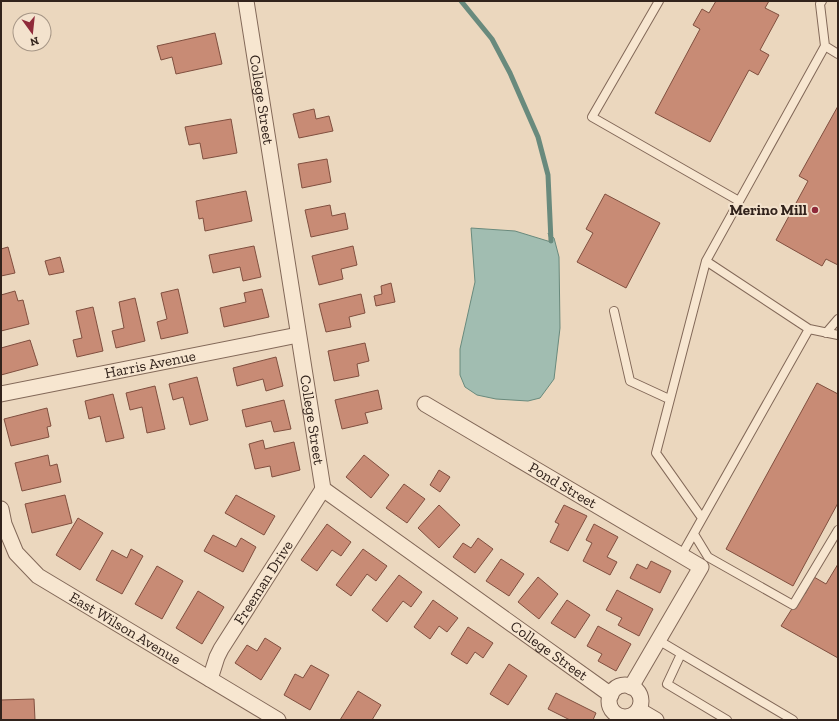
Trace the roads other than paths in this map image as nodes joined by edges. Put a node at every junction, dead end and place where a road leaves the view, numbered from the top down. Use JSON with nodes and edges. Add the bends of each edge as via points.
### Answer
{"nodes":[{"id":1,"x":246,"y":1,"type":"edge"},
{"id":2,"x":659,"y":1,"type":"edge"},
{"id":3,"x":822,"y":1,"type":"edge"},
{"id":4,"x":825,"y":46,"type":"junction"},
{"id":5,"x":838,"y":54,"type":"edge"},
{"id":6,"x":739,"y":201,"type":"junction"},
{"id":7,"x":706,"y":261,"type":"junction"},
{"id":8,"x":614,"y":312,"type":"dead end"},
{"id":9,"x":838,"y":319,"type":"edge"},
{"id":10,"x":808,"y":329,"type":"junction"},
{"id":11,"x":826,"y":333,"type":"junction"},
{"id":12,"x":298,"y":335,"type":"junction"},
{"id":13,"x":838,"y":335,"type":"edge"},
{"id":14,"x":1,"y":394,"type":"edge"},
{"id":15,"x":670,"y":399,"type":"junction"},
{"id":16,"x":425,"y":404,"type":"dead end"},
{"id":17,"x":322,"y":489,"type":"junction"},
{"id":18,"x":1,"y":509,"type":"edge"},
{"id":19,"x":702,"y":518,"type":"junction"},
{"id":20,"x":838,"y":530,"type":"edge"},
{"id":21,"x":694,"y":534,"type":"junction"},
{"id":22,"x":681,"y":556,"type":"junction"},
{"id":23,"x":704,"y":562,"type":"junction"},
{"id":24,"x":658,"y":640,"type":"junction"},
{"id":25,"x":681,"y":654,"type":"junction"},
{"id":26,"x":210,"y":679,"type":"junction"},
{"id":27,"x":631,"y":686,"type":"junction"},
{"id":28,"x":611,"y":695,"type":"junction"},
{"id":29,"x":639,"y":710,"type":"junction"},
{"id":30,"x":615,"y":717,"type":"edge"},
{"id":31,"x":278,"y":720,"type":"edge"},
{"id":32,"x":656,"y":720,"type":"edge"},
{"id":33,"x":727,"y":720,"type":"edge"},
{"id":34,"x":793,"y":720,"type":"edge"}],
"edges":[{"from":1,"to":12,"type":"street","name":"College Street"},
{"from":2,"to":6,"type":"lane","via":[[592,117]]},
{"from":3,"to":4,"type":"lane","via":[[820,4]]},
{"from":4,"to":5,"type":"lane"},
{"from":4,"to":6,"type":"lane"},
{"from":6,"to":7,"type":"lane"},
{"from":7,"to":10,"type":"lane"},
{"from":7,"to":15,"type":"lane"},
{"from":8,"to":15,"type":"lane","via":[[630,381]]},
{"from":9,"to":11,"type":"lane"},
{"from":10,"to":11,"type":"lane"},
{"from":10,"to":19,"type":"lane"},
{"from":11,"to":13,"type":"lane"},
{"from":12,"to":14,"type":"street","name":"Harris Avenue"},
{"from":12,"to":17,"type":"street","name":"College Street"},
{"from":15,"to":19,"type":"lane","via":[[656,453]]},
{"from":16,"to":22,"type":"street","name":"Pond Street"},
{"from":17,"to":26,"type":"street","name":"Freeman Drive","via":[[221,649]]},
{"from":17,"to":28,"type":"street","name":"College Street"},
{"from":18,"to":26,"type":"street","name":"East Wilson Avenue","via":[[4,524],[16,553],[38,576]]},
{"from":19,"to":21,"type":"lane"},
{"from":20,"to":23,"type":"lane","via":[[793,605]]},
{"from":21,"to":22,"type":"lane"},
{"from":21,"to":23,"type":"lane"},
{"from":22,"to":23,"type":"street","name":"Pond Street"},
{"from":23,"to":24,"type":"street"},
{"from":24,"to":25,"type":"lane"},
{"from":24,"to":27,"type":"street"},
{"from":25,"to":33,"type":"lane","via":[[667,684]]},
{"from":25,"to":34,"type":"lane"},
{"from":26,"to":31,"type":"street","name":"East Wilson Avenue"},
{"from":27,"to":28,"type":"street","via":[[622,685]]},
{"from":27,"to":29,"type":"street","via":[[639,692],[641,698]]},
{"from":28,"to":30,"type":"street","via":[[610,704]]},
{"from":29,"to":30,"type":"street","via":[[628,716]]},
{"from":29,"to":32,"type":"street"}]}
